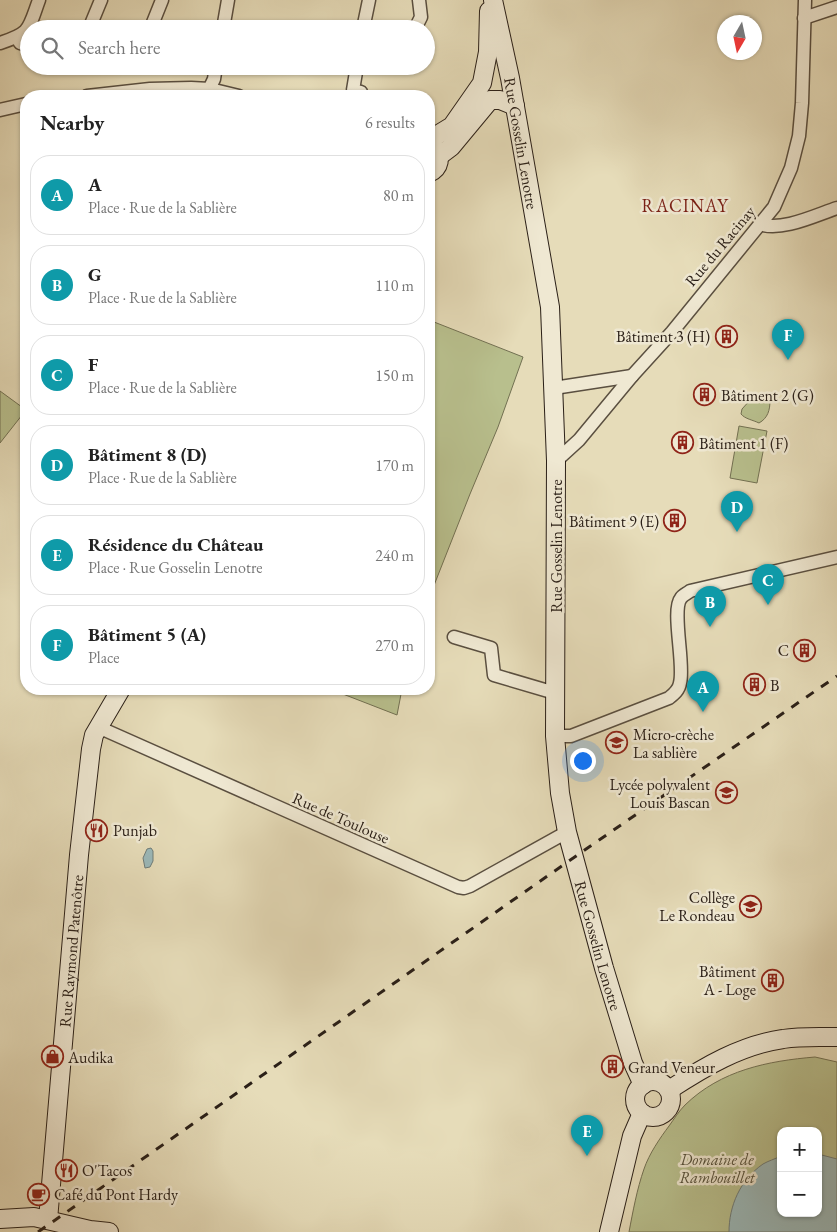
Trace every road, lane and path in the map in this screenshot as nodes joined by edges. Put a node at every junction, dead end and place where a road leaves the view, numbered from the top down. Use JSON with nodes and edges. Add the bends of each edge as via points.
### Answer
{"nodes":[{"id":1,"x":39,"y":0,"type":"edge"},
{"id":2,"x":101,"y":0,"type":"edge"},
{"id":3,"x":162,"y":0,"type":"edge"},
{"id":4,"x":228,"y":0,"type":"edge"},
{"id":5,"x":369,"y":0,"type":"edge"},
{"id":6,"x":419,"y":0,"type":"edge"},
{"id":7,"x":805,"y":0,"type":"edge"},
{"id":8,"x":493,"y":1,"type":"edge"},
{"id":9,"x":837,"y":7,"type":"edge"},
{"id":10,"x":804,"y":18,"type":"junction"},
{"id":11,"x":31,"y":20,"type":"edge"},
{"id":12,"x":93,"y":20,"type":"edge"},
{"id":13,"x":154,"y":20,"type":"edge"},
{"id":14,"x":225,"y":20,"type":"edge"},
{"id":15,"x":366,"y":20,"type":"edge"},
{"id":16,"x":420,"y":20,"type":"edge"},
{"id":17,"x":20,"y":36,"type":"edge"},
{"id":18,"x":17,"y":38,"type":"junction"},
{"id":19,"x":0,"y":43,"type":"edge"},
{"id":20,"x":20,"y":43,"type":"edge"},
{"id":21,"x":213,"y":75,"type":"edge"},
{"id":22,"x":356,"y":75,"type":"edge"},
{"id":23,"x":510,"y":78,"type":"junction"},
{"id":24,"x":483,"y":80,"type":"junction"},
{"id":25,"x":141,"y":90,"type":"edge"},
{"id":26,"x":164,"y":90,"type":"edge"},
{"id":27,"x":209,"y":90,"type":"edge"},
{"id":28,"x":353,"y":90,"type":"edge"},
{"id":29,"x":20,"y":105,"type":"edge"},
{"id":30,"x":515,"y":106,"type":"junction"},
{"id":31,"x":0,"y":110,"type":"edge"},
{"id":32,"x":479,"y":112,"type":"junction"},
{"id":33,"x":435,"y":136,"type":"edge"},
{"id":34,"x":435,"y":148,"type":"edge"},
{"id":35,"x":435,"y":153,"type":"edge"},
{"id":36,"x":435,"y":169,"type":"edge"},
{"id":37,"x":837,"y":208,"type":"edge"},
{"id":38,"x":760,"y":224,"type":"junction"},
{"id":39,"x":632,"y":376,"type":"junction"},
{"id":40,"x":554,"y":388,"type":"junction"},
{"id":41,"x":556,"y":461,"type":"junction"},
{"id":42,"x":837,"y":557,"type":"edge"},
{"id":43,"x":454,"y":637,"type":"dead end"},
{"id":44,"x":555,"y":693,"type":"junction"},
{"id":45,"x":117,"y":695,"type":"edge"},
{"id":46,"x":98,"y":727,"type":"junction"},
{"id":47,"x":556,"y":736,"type":"junction"},
{"id":48,"x":567,"y":832,"type":"junction"},
{"id":49,"x":837,"y":1037,"type":"edge"},
{"id":50,"x":643,"y":1085,"type":"junction"},
{"id":51,"x":669,"y":1090,"type":"junction"},
{"id":52,"x":642,"y":1113,"type":"junction"},
{"id":53,"x":0,"y":1220,"type":"edge"},
{"id":54,"x":56,"y":1225,"type":"edge"},
{"id":55,"x":88,"y":1231,"type":"edge"},
{"id":56,"x":109,"y":1232,"type":"edge"},
{"id":57,"x":609,"y":1232,"type":"edge"}],
"edges":[{"from":1,"to":11,"type":"street"},
{"from":2,"to":12,"type":"street"},
{"from":3,"to":13,"type":"street"},
{"from":4,"to":14,"type":"street"},
{"from":5,"to":15,"type":"street"},
{"from":6,"to":16,"type":"street"},
{"from":7,"to":10,"type":"street","name":"Rue du Racinay"},
{"from":8,"to":23,"type":"main road","name":"Rue Gosselin Lenotre"},
{"from":8,"to":24,"type":"main road","via":[[488,15],[488,52]]},
{"from":9,"to":10,"type":"street"},
{"from":10,"to":38,"type":"street","name":"Rue du Racinay","via":[[802,103],[795,154],[784,187]]},
{"from":17,"to":18,"type":"street"},
{"from":18,"to":19,"type":"street"},
{"from":18,"to":20,"type":"street"},
{"from":21,"to":27,"type":"street"},
{"from":22,"to":28,"type":"street"},
{"from":23,"to":24,"type":"main road","via":[[498,75]]},
{"from":23,"to":30,"type":"main road","name":"Rue Gosselin Lenotre"},
{"from":23,"to":32,"type":"main road","via":[[491,88]]},
{"from":24,"to":33,"type":"main road","via":[[452,126]]},
{"from":25,"to":26,"type":"street"},
{"from":29,"to":31,"type":"street"},
{"from":30,"to":32,"type":"main road","via":[[490,100]]},
{"from":30,"to":40,"type":"main road","name":"Rue Gosselin Lenotre","via":[[550,308]]},
{"from":32,"to":34,"type":"main road","via":[[451,147]]},
{"from":35,"to":36,"type":"main road","via":[[439,160]]},
{"from":37,"to":38,"type":"street","via":[[778,226]]},
{"from":38,"to":39,"type":"street","name":"Rue du Racinay"},
{"from":39,"to":40,"type":"street"},
{"from":39,"to":41,"type":"street","name":"Rue du Racinay","via":[[579,440]]},
{"from":40,"to":41,"type":"main road","name":"Rue Gosselin Lenotre"},
{"from":41,"to":44,"type":"main road","name":"Rue Gosselin Lenotre"},
{"from":42,"to":47,"type":"street","via":[[690,591],[681,598],[677,609],[681,651],[680,683],[676,691],[669,698],[571,736]]},
{"from":43,"to":44,"type":"street","via":[[491,648],[494,675]]},
{"from":44,"to":47,"type":"main road","name":"Rue Gosselin Lenotre"},
{"from":45,"to":46,"type":"main road","name":"Rue Raymond Patenôtre"},
{"from":46,"to":48,"type":"street","name":"Rue de Toulouse","via":[[458,887],[470,886]]},
{"from":46,"to":54,"type":"main road","name":"Rue Raymond Patenôtre","via":[[91,749],[79,855]]},
{"from":47,"to":48,"type":"main road","name":"Rue Gosselin Lenotre","via":[[560,793]]},
{"from":48,"to":50,"type":"main road","name":"Rue Gosselin Lenotre","via":[[632,1063]]},
{"from":49,"to":51,"type":"main road","via":[[768,1042],[733,1053]]},
{"from":50,"to":51,"type":"main road","via":[[655,1082]]},
{"from":50,"to":52,"type":"main road","via":[[636,1094]]},
{"from":51,"to":52,"type":"main road","via":[[671,1102],[666,1112],[655,1117]]},
{"from":52,"to":57,"type":"main road","via":[[632,1136]]},
{"from":53,"to":54,"type":"main road","via":[[26,1217]]},
{"from":54,"to":55,"type":"main road"},
{"from":55,"to":56,"type":"main road"}]}
